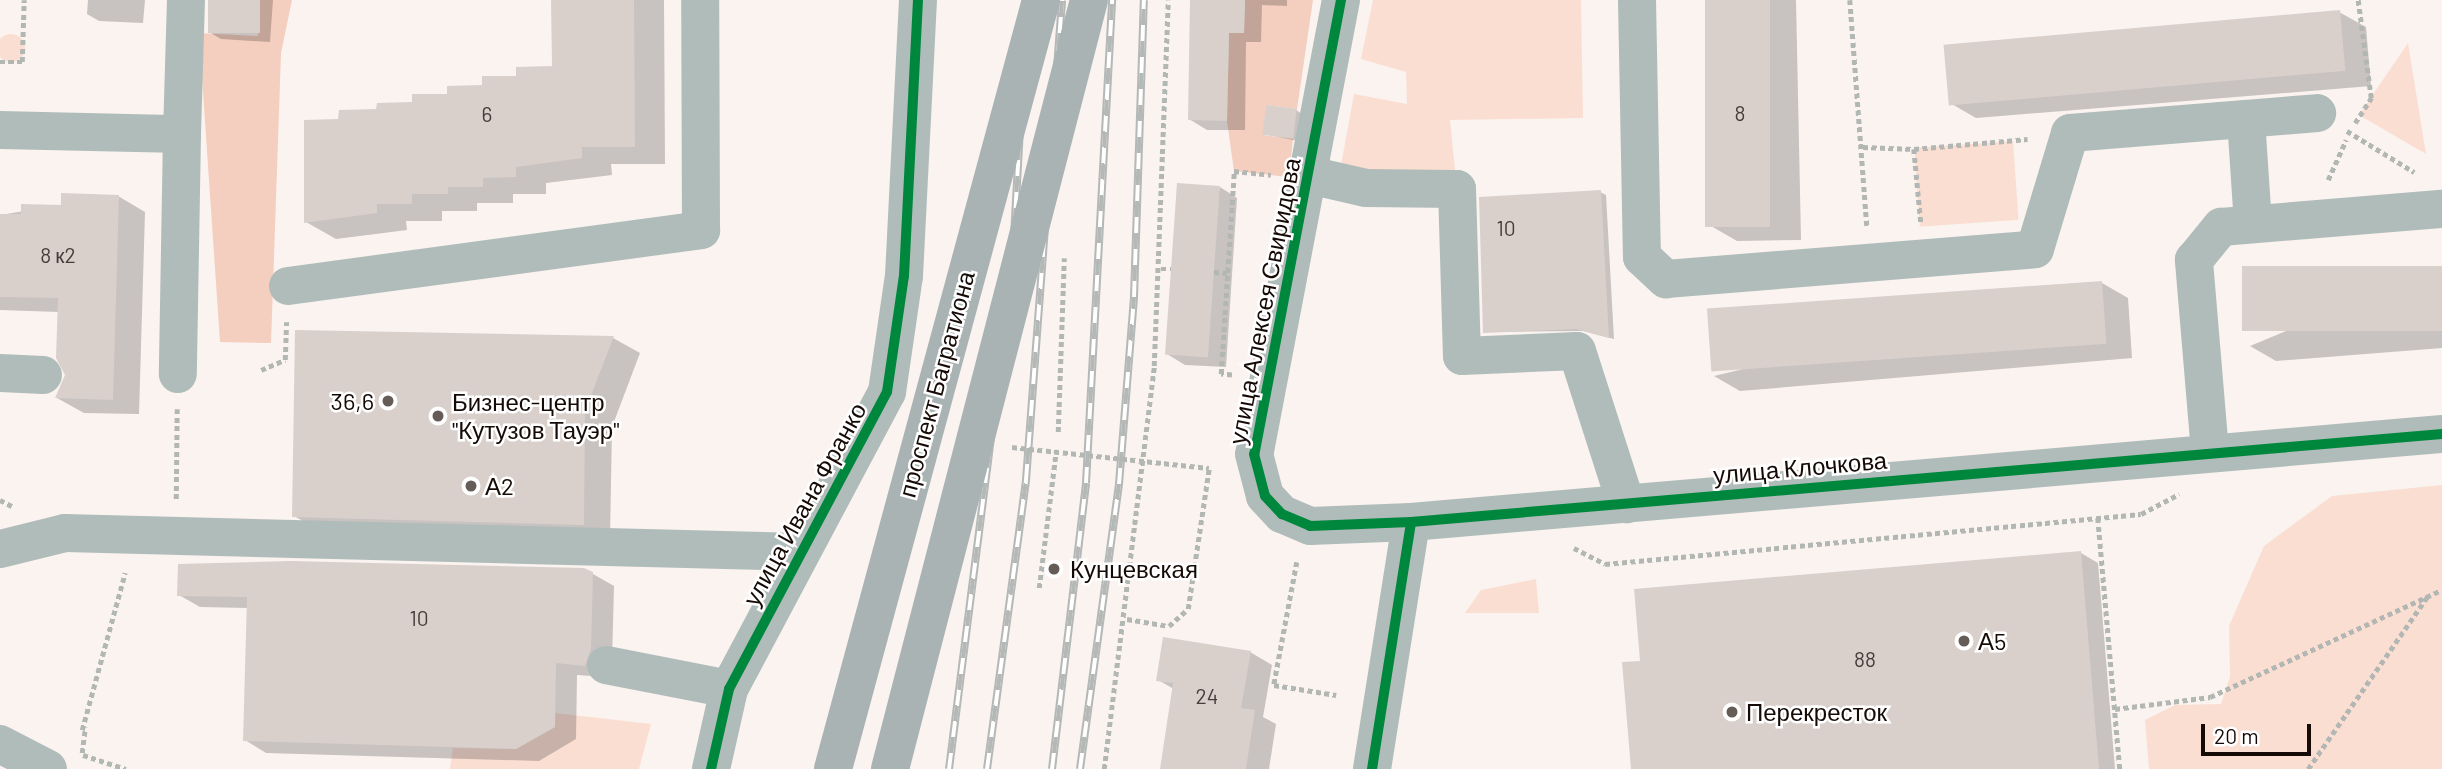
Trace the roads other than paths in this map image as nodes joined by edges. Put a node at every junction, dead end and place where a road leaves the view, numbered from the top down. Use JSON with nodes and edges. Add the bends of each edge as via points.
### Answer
{"nodes":[{"id":1,"x":186,"y":0,"type":"edge"},
{"id":2,"x":700,"y":0,"type":"edge"},
{"id":3,"x":918,"y":0,"type":"edge"},
{"id":4,"x":1041,"y":0,"type":"edge"},
{"id":5,"x":1089,"y":0,"type":"edge"},
{"id":6,"x":1341,"y":0,"type":"edge"},
{"id":7,"x":1637,"y":0,"type":"edge"},
{"id":8,"x":2317,"y":113,"type":"road end"},
{"id":9,"x":2246,"y":119,"type":"junction"},
{"id":10,"x":0,"y":130,"type":"edge"},
{"id":11,"x":182,"y":134,"type":"junction"},
{"id":12,"x":1292,"y":175,"type":"junction"},
{"id":13,"x":2442,"y":209,"type":"edge"},
{"id":14,"x":2253,"y":224,"type":"junction"},
{"id":15,"x":288,"y":286,"type":"dead end"},
{"id":16,"x":0,"y":373,"type":"edge"},
{"id":17,"x":43,"y":374,"type":"dead end"},
{"id":18,"x":178,"y":374,"type":"road end"},
{"id":19,"x":2442,"y":435,"type":"edge"},
{"id":20,"x":2210,"y":452,"type":"junction"},
{"id":21,"x":1626,"y":504,"type":"junction"},
{"id":22,"x":1411,"y":522,"type":"junction"},
{"id":23,"x":0,"y":549,"type":"edge"},
{"id":24,"x":799,"y":552,"type":"junction"},
{"id":25,"x":606,"y":665,"type":"dead end"},
{"id":26,"x":729,"y":689,"type":"junction"},
{"id":27,"x":0,"y":744,"type":"edge"},
{"id":28,"x":65,"y":762,"type":"edge"},
{"id":29,"x":711,"y":769,"type":"edge"},
{"id":30,"x":833,"y":769,"type":"edge"},
{"id":31,"x":890,"y":769,"type":"edge"},
{"id":32,"x":1372,"y":769,"type":"edge"}],
"edges":[{"from":1,"to":11,"type":"street"},
{"from":2,"to":15,"type":"street","via":[[701,230]]},
{"from":3,"to":24,"type":"street","name":"улица Ивана Франко","via":[[904,276],[887,391]]},
{"from":4,"to":30,"type":"main road","name":"проспект Багратиона","bridge":true},
{"from":5,"to":31,"type":"main road","name":"проспект Багратиона","bridge":true},
{"from":6,"to":12,"type":"street","name":"улица Алексея Свиридова"},
{"from":7,"to":9,"type":"street","via":[[1642,257],[1666,279],[2035,249],[2070,133]]},
{"from":8,"to":9,"type":"street"},
{"from":9,"to":14,"type":"street"},
{"from":10,"to":11,"type":"street"},
{"from":11,"to":18,"type":"street"},
{"from":12,"to":21,"type":"street","via":[[1366,188],[1457,189],[1462,356],[1577,351]]},
{"from":12,"to":22,"type":"street","name":"улица Алексея Свиридова","via":[[1254,454],[1265,496],[1282,514],[1310,526]]},
{"from":13,"to":14,"type":"street"},
{"from":14,"to":20,"type":"street","via":[[2221,227],[2194,260]]},
{"from":16,"to":17,"type":"street"},
{"from":19,"to":20,"type":"street","name":"улица Клочкова"},
{"from":20,"to":21,"type":"street","name":"улица Клочкова"},
{"from":21,"to":22,"type":"street","name":"улица Клочкова"},
{"from":22,"to":32,"type":"street"},
{"from":23,"to":24,"type":"street","via":[[65,534],[688,537]]},
{"from":24,"to":26,"type":"street","name":"улица Ивана Франко"},
{"from":25,"to":26,"type":"street"},
{"from":26,"to":29,"type":"street","name":"улица Ивана Франко"},
{"from":27,"to":28,"type":"street"}]}
